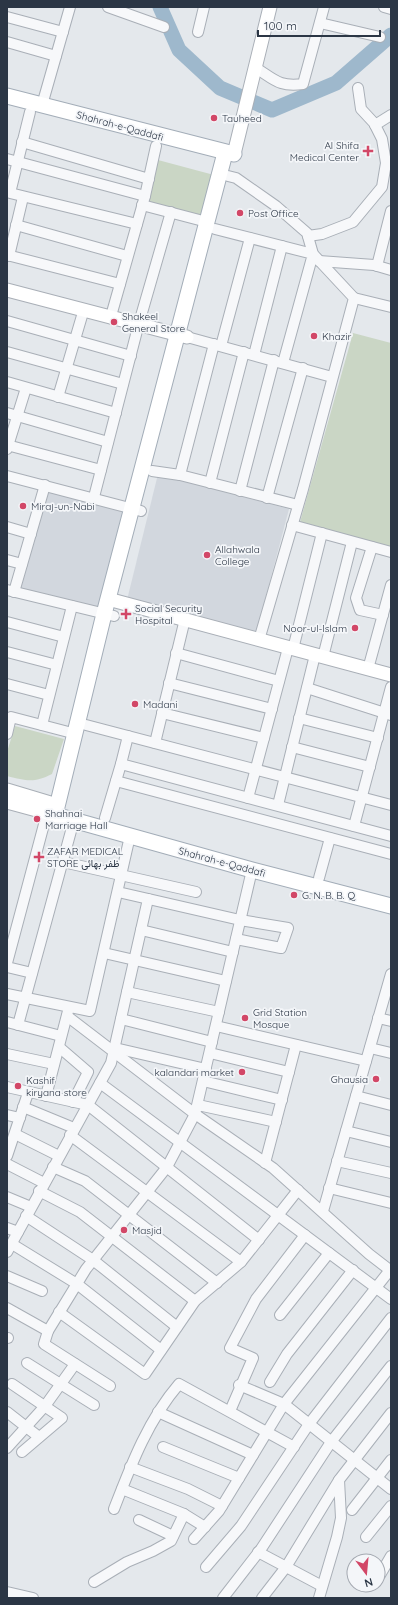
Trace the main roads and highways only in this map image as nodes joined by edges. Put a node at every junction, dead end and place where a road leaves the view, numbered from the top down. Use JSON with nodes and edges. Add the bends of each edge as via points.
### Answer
{"nodes":[{"id":1,"x":7,"y":96,"type":"edge"},
{"id":2,"x":7,"y":107,"type":"edge"},
{"id":3,"x":36,"y":109,"type":"junction"},
{"id":4,"x":230,"y":159,"type":"junction"},
{"id":5,"x":182,"y":336,"type":"junction"},
{"id":6,"x":137,"y":509,"type":"junction"},
{"id":7,"x":60,"y":813,"type":"junction"},
{"id":8,"x":391,"y":898,"type":"edge"},
{"id":9,"x":391,"y":906,"type":"edge"}],
"edges":[{"from":1,"to":3,"type":"main road","name":"Shahrah-e-Qaddafi"},
{"from":2,"to":3,"type":"main road","name":"Shahrah-e-Qaddafi"},
{"from":3,"to":4,"type":"main road","name":"Shahrah-e-Qaddafi"},
{"from":3,"to":4,"type":"main road","name":"Shahrah-e-Qaddafi","via":[[156,146]]},
{"from":4,"to":5,"type":"main road"},
{"from":5,"to":6,"type":"main road"},
{"from":5,"to":6,"type":"main road","via":[[152,471]]},
{"from":6,"to":7,"type":"main road"},
{"from":7,"to":8,"type":"main road","name":"Shahrah-e-Qaddafi","via":[[105,818]]},
{"from":7,"to":9,"type":"main road","name":"Shahrah-e-Qaddafi","via":[[130,836]]}]}
